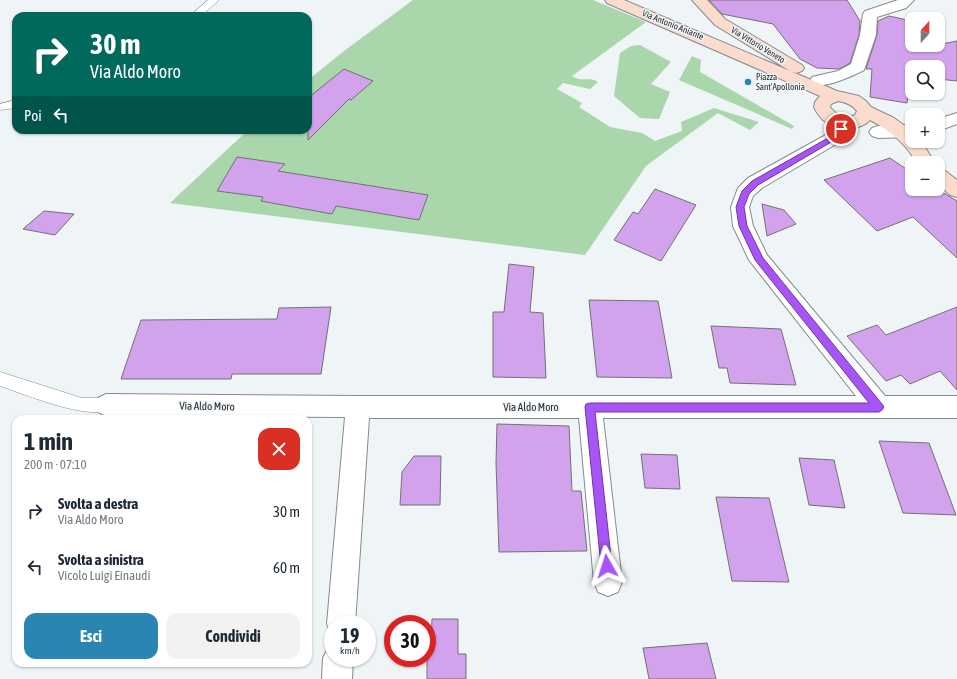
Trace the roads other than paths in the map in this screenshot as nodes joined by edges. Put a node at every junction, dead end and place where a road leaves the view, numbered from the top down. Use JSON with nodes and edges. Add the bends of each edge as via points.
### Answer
{"nodes":[{"id":1,"x":214,"y":0,"type":"edge"},
{"id":2,"x":612,"y":0,"type":"edge"},
{"id":3,"x":699,"y":0,"type":"edge"},
{"id":4,"x":907,"y":0,"type":"edge"},
{"id":5,"x":200,"y":12,"type":"edge"},
{"id":6,"x":720,"y":22,"type":"junction"},
{"id":7,"x":714,"y":42,"type":"junction"},
{"id":8,"x":733,"y":53,"type":"junction"},
{"id":9,"x":818,"y":81,"type":"junction"},
{"id":10,"x":838,"y":96,"type":"junction"},
{"id":11,"x":12,"y":105,"type":"edge"},
{"id":12,"x":1,"y":108,"type":"edge"},
{"id":13,"x":823,"y":110,"type":"junction"},
{"id":14,"x":856,"y":118,"type":"junction"},
{"id":15,"x":880,"y":126,"type":"junction"},
{"id":16,"x":905,"y":129,"type":"edge"},
{"id":17,"x":917,"y":156,"type":"edge"},
{"id":18,"x":945,"y":180,"type":"edge"},
{"id":19,"x":957,"y":190,"type":"edge"},
{"id":20,"x":0,"y":379,"type":"edge"},
{"id":21,"x":106,"y":405,"type":"joint"},
{"id":22,"x":358,"y":407,"type":"junction"},
{"id":23,"x":590,"y":407,"type":"junction"},
{"id":24,"x":879,"y":407,"type":"junction"},
{"id":25,"x":957,"y":407,"type":"edge"},
{"id":26,"x":608,"y":582,"type":"dead end"},
{"id":27,"x":342,"y":615,"type":"edge"},
{"id":28,"x":338,"y":667,"type":"edge"},
{"id":29,"x":337,"y":679,"type":"edge"}],
"edges":[{"from":1,"to":5,"type":"lane"},
{"from":2,"to":7,"type":"street","name":"Via Antonio Aniante"},
{"from":3,"to":6,"type":"street","name":"Via Vittorio Veneto"},
{"from":4,"to":9,"type":"street","via":[[900,5],[870,14],[868,35],[858,67]]},
{"from":6,"to":7,"type":"street","via":[[724,31]]},
{"from":6,"to":9,"type":"street","name":"Via Vittorio Veneto"},
{"from":7,"to":8,"type":"street","name":"Via Antonio Aniante"},
{"from":8,"to":10,"type":"street"},
{"from":8,"to":13,"type":"street"},
{"from":9,"to":10,"type":"street","name":"Via Vittorio Veneto"},
{"from":10,"to":13,"type":"street","via":[[824,100]]},
{"from":10,"to":14,"type":"street","via":[[857,102]]},
{"from":11,"to":12,"type":"lane"},
{"from":13,"to":14,"type":"street","via":[[833,118]]},
{"from":14,"to":15,"type":"street"},
{"from":14,"to":24,"type":"street","via":[[830,140],[755,183],[745,192],[740,207],[743,226],[759,260]]},
{"from":15,"to":16,"type":"street"},
{"from":15,"to":17,"type":"street"},
{"from":18,"to":19,"type":"street"},
{"from":20,"to":21,"type":"lane","via":[[82,405]]},
{"from":21,"to":22,"type":"street","name":"Via Aldo Moro"},
{"from":22,"to":23,"type":"street","name":"Via Aldo Moro"},
{"from":22,"to":27,"type":"street"},
{"from":23,"to":24,"type":"street","name":"Via Aldo Moro"},
{"from":23,"to":26,"type":"street"},
{"from":24,"to":25,"type":"street","name":"Via Aldo Moro"},
{"from":28,"to":29,"type":"street"}]}
